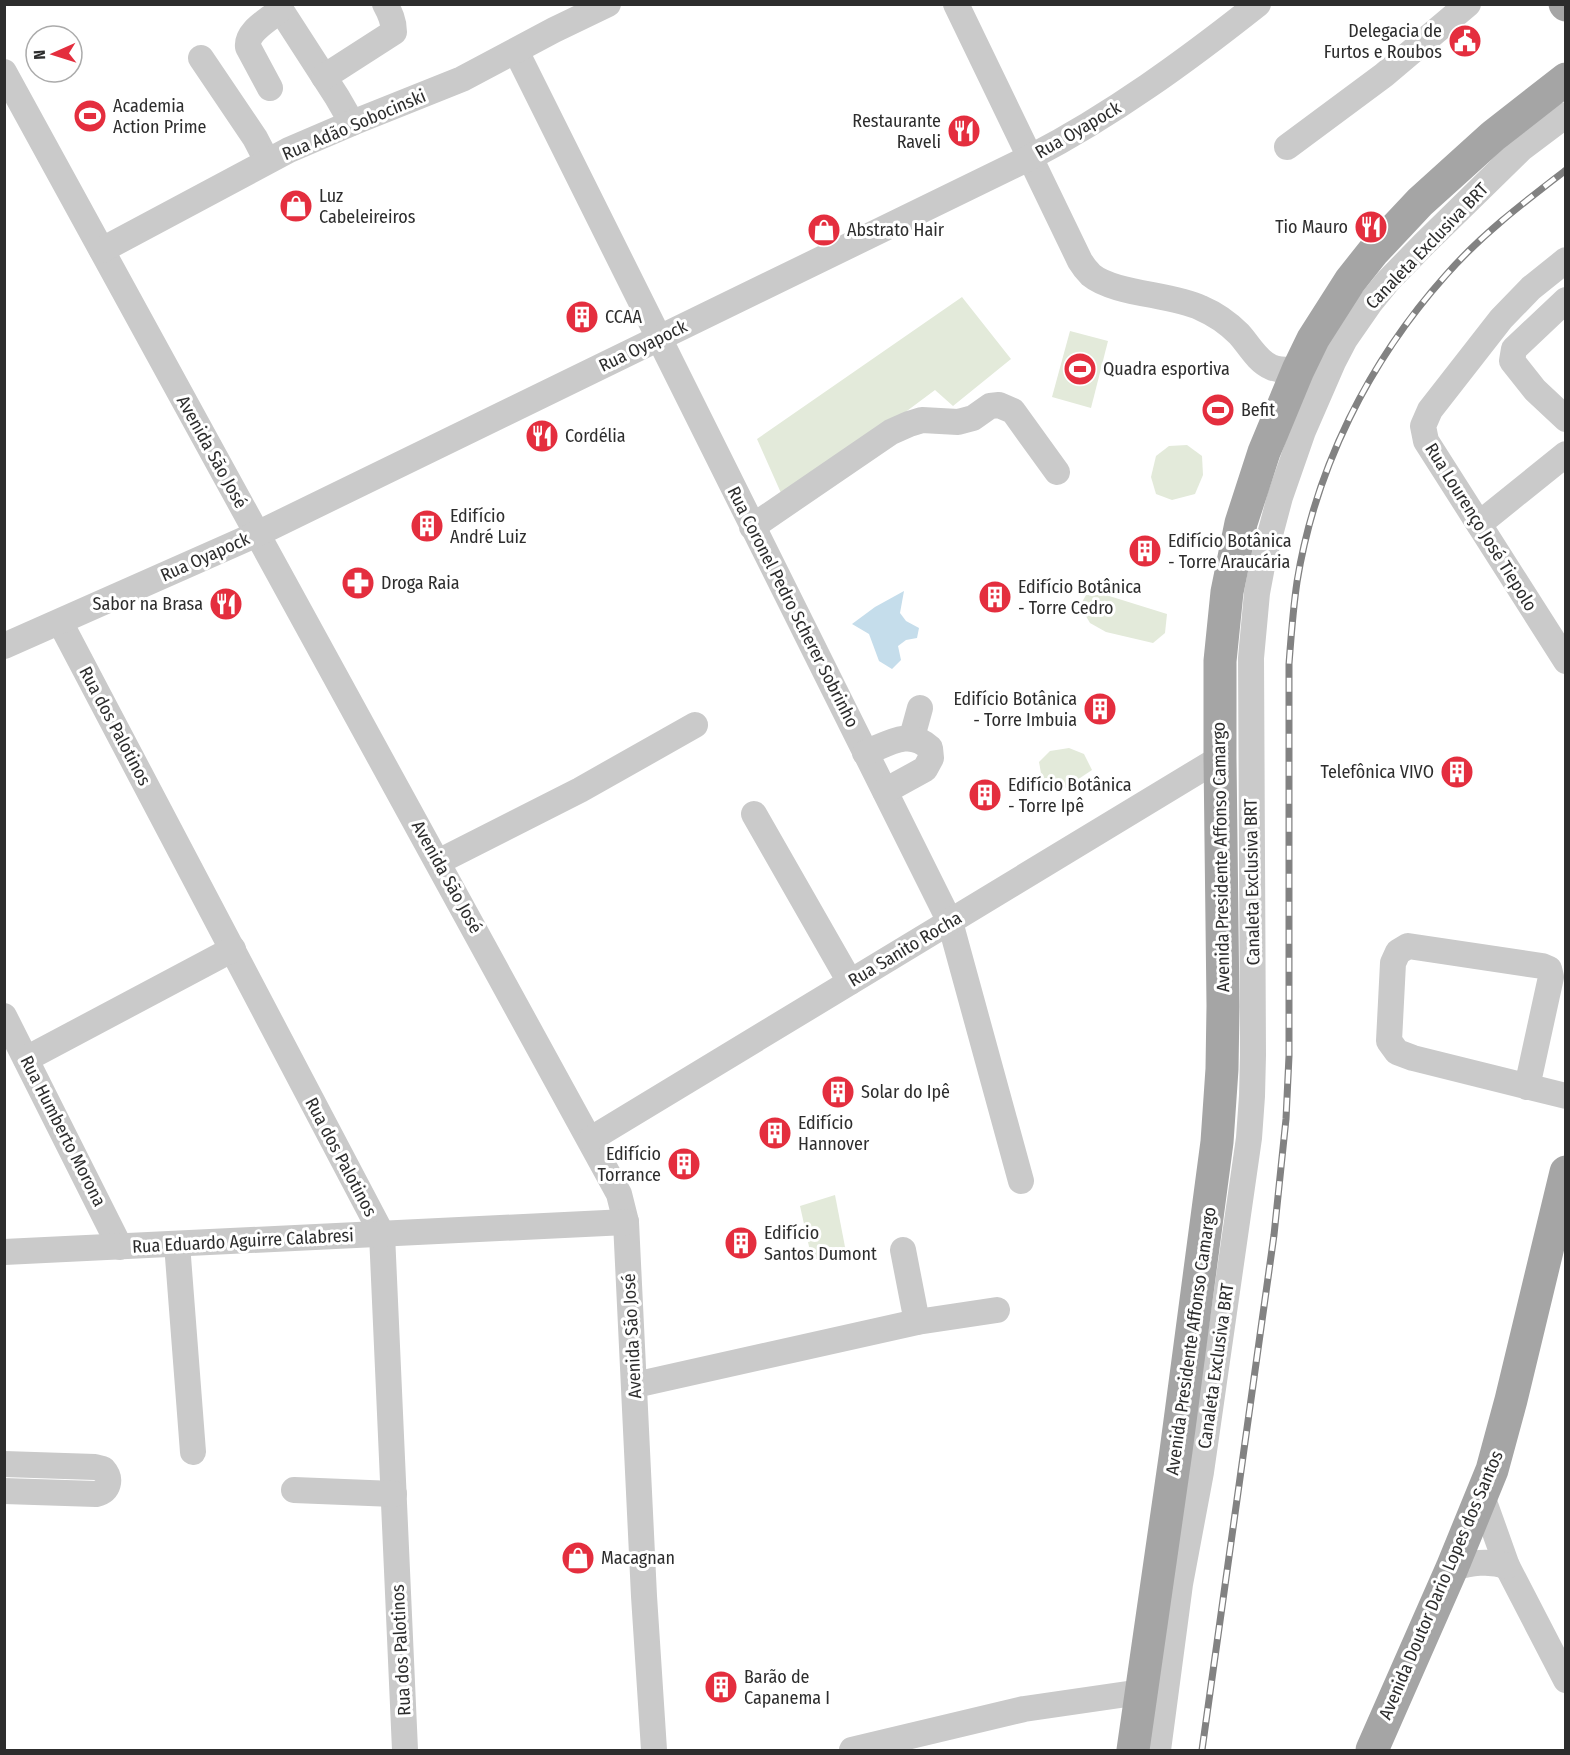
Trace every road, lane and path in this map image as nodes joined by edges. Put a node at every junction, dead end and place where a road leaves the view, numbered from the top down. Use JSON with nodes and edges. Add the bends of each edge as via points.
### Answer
{"nodes":[{"id":1,"x":385,"y":4,"type":"edge"},
{"id":2,"x":608,"y":4,"type":"edge"},
{"id":3,"x":956,"y":4,"type":"edge"},
{"id":4,"x":1468,"y":4,"type":"edge"},
{"id":5,"x":279,"y":7,"type":"edge"},
{"id":6,"x":1248,"y":7,"type":"edge"},
{"id":7,"x":516,"y":51,"type":"junction"},
{"id":8,"x":201,"y":58,"type":"dead end"},
{"id":9,"x":4,"y":72,"type":"edge"},
{"id":10,"x":324,"y":77,"type":"junction"},
{"id":11,"x":1566,"y":79,"type":"edge"},
{"id":12,"x":270,"y":88,"type":"dead end"},
{"id":13,"x":1566,"y":115,"type":"edge"},
{"id":14,"x":352,"y":123,"type":"junction"},
{"id":15,"x":1287,"y":147,"type":"dead end"},
{"id":16,"x":1031,"y":157,"type":"junction"},
{"id":17,"x":267,"y":161,"type":"junction"},
{"id":18,"x":102,"y":250,"type":"junction"},
{"id":19,"x":1566,"y":260,"type":"edge"},
{"id":20,"x":1566,"y":300,"type":"edge"},
{"id":21,"x":658,"y":338,"type":"junction"},
{"id":22,"x":1298,"y":370,"type":"junction"},
{"id":23,"x":1566,"y":419,"type":"edge"},
{"id":24,"x":1566,"y":454,"type":"edge"},
{"id":25,"x":1057,"y":472,"type":"dead end"},
{"id":26,"x":1479,"y":524,"type":"junction"},
{"id":27,"x":752,"y":527,"type":"junction"},
{"id":28,"x":257,"y":534,"type":"junction"},
{"id":29,"x":60,"y":622,"type":"junction"},
{"id":30,"x":4,"y":646,"type":"edge"},
{"id":31,"x":1566,"y":661,"type":"edge"},
{"id":32,"x":920,"y":708,"type":"dead end"},
{"id":33,"x":695,"y":725,"type":"dead end"},
{"id":34,"x":912,"y":737,"type":"junction"},
{"id":35,"x":865,"y":753,"type":"junction"},
{"id":36,"x":1220,"y":758,"type":"junction"},
{"id":37,"x":885,"y":791,"type":"junction"},
{"id":38,"x":754,"y":814,"type":"dead end"},
{"id":39,"x":438,"y":862,"type":"junction"},
{"id":40,"x":950,"y":922,"type":"junction"},
{"id":41,"x":233,"y":949,"type":"junction"},
{"id":42,"x":850,"y":982,"type":"junction"},
{"id":43,"x":4,"y":1016,"type":"edge"},
{"id":44,"x":26,"y":1059,"type":"junction"},
{"id":45,"x":1527,"y":1087,"type":"junction"},
{"id":46,"x":1566,"y":1096,"type":"edge"},
{"id":47,"x":591,"y":1139,"type":"junction"},
{"id":48,"x":1566,"y":1172,"type":"edge"},
{"id":49,"x":1021,"y":1181,"type":"dead end"},
{"id":50,"x":626,"y":1222,"type":"junction"},
{"id":51,"x":382,"y":1234,"type":"junction"},
{"id":52,"x":177,"y":1244,"type":"junction"},
{"id":53,"x":120,"y":1247,"type":"junction"},
{"id":54,"x":903,"y":1250,"type":"dead end"},
{"id":55,"x":4,"y":1252,"type":"edge"},
{"id":56,"x":997,"y":1310,"type":"dead end"},
{"id":57,"x":917,"y":1322,"type":"junction"},
{"id":58,"x":635,"y":1385,"type":"junction"},
{"id":59,"x":193,"y":1452,"type":"dead end"},
{"id":60,"x":4,"y":1464,"type":"edge"},
{"id":61,"x":294,"y":1490,"type":"dead end"},
{"id":62,"x":4,"y":1491,"type":"edge"},
{"id":63,"x":393,"y":1494,"type":"junction"},
{"id":64,"x":1482,"y":1496,"type":"junction"},
{"id":65,"x":1507,"y":1566,"type":"junction"},
{"id":66,"x":1452,"y":1568,"type":"junction"},
{"id":67,"x":1558,"y":1648,"type":"edge"},
{"id":68,"x":1566,"y":1680,"type":"edge"},
{"id":69,"x":1141,"y":1692,"type":"junction"},
{"id":70,"x":862,"y":1749,"type":"edge"},
{"id":71,"x":405,"y":1750,"type":"edge"},
{"id":72,"x":654,"y":1750,"type":"edge"},
{"id":73,"x":1133,"y":1750,"type":"edge"},
{"id":74,"x":1158,"y":1750,"type":"edge"},
{"id":75,"x":1372,"y":1750,"type":"edge"}],
"edges":[{"from":1,"to":10,"type":"street","via":[[394,32]]},
{"from":2,"to":7,"type":"street","name":"Rua Adão Sobocinski"},
{"from":3,"to":16,"type":"street"},
{"from":4,"to":15,"type":"street","via":[[1384,75]]},
{"from":5,"to":10,"type":"street"},
{"from":5,"to":12,"type":"street","via":[[247,41]]},
{"from":6,"to":16,"type":"street","name":"Rua Oyapock","via":[[1126,102]]},
{"from":7,"to":14,"type":"street","name":"Rua Adão Sobocinski","via":[[448,86]]},
{"from":7,"to":21,"type":"street","name":"Rua Coronel Pedro Scherer Sobrinho"},
{"from":8,"to":17,"type":"street"},
{"from":9,"to":18,"type":"street","name":"Avenida São José"},
{"from":10,"to":14,"type":"street"},
{"from":11,"to":22,"type":"main road","name":"Avenida Presidente Affonso Camargo","via":[[1467,159],[1395,226],[1337,301]]},
{"from":13,"to":74,"type":"street","name":"Canaleta Exclusiva BRT","via":[[1521,149],[1424,244],[1354,324],[1311,412],[1271,527],[1257,593],[1251,658],[1253,1054],[1249,1138]]},
{"from":14,"to":17,"type":"street","name":"Rua Adão Sobocinski"},
{"from":16,"to":21,"type":"street","name":"Rua Oyapock"},
{"from":16,"to":22,"type":"street","via":[[1080,261],[1091,275],[1114,287],[1203,308],[1229,325],[1270,367]]},
{"from":17,"to":18,"type":"street","name":"Rua Adão Sobocinski"},
{"from":18,"to":28,"type":"street","name":"Avenida São José"},
{"from":19,"to":26,"type":"street","name":"Rua Lourenço José Tiepolo","via":[[1501,319],[1425,418],[1426,441]]},
{"from":20,"to":23,"type":"street","via":[[1514,349],[1512,361]]},
{"from":21,"to":27,"type":"street","name":"Rua Coronel Pedro Scherer Sobrinho"},
{"from":21,"to":28,"type":"street","name":"Rua Oyapock"},
{"from":22,"to":36,"type":"main road","name":"Avenida Presidente Affonso Camargo","via":[[1264,452],[1233,554],[1222,629]]},
{"from":24,"to":26,"type":"street"},
{"from":25,"to":27,"type":"street","via":[[1013,411],[990,406],[973,418],[958,422],[922,420],[891,432]]},
{"from":26,"to":31,"type":"street","name":"Rua Lourenço José Tiepolo"},
{"from":27,"to":35,"type":"street","name":"Rua Coronel Pedro Scherer Sobrinho"},
{"from":28,"to":29,"type":"street","name":"Rua Oyapock"},
{"from":28,"to":39,"type":"street","name":"Avenida São José"},
{"from":29,"to":30,"type":"street","name":"Rua Oyapock"},
{"from":29,"to":41,"type":"street","name":"Rua dos Palotinos"},
{"from":32,"to":34,"type":"street"},
{"from":33,"to":39,"type":"street","via":[[580,790]]},
{"from":34,"to":35,"type":"street"},
{"from":34,"to":37,"type":"street","via":[[930,748],[931,758],[924,769]]},
{"from":35,"to":37,"type":"street","name":"Rua Coronel Pedro Scherer Sobrinho"},
{"from":36,"to":40,"type":"street","name":"Rua Sanito Rocha"},
{"from":36,"to":69,"type":"main road","name":"Avenida Presidente Affonso Camargo","via":[[1220,1108]]},
{"from":37,"to":40,"type":"street","name":"Rua Coronel Pedro Scherer Sobrinho"},
{"from":38,"to":42,"type":"street"},
{"from":39,"to":47,"type":"street","name":"Avenida São José"},
{"from":40,"to":42,"type":"street","name":"Rua Sanito Rocha"},
{"from":40,"to":49,"type":"street","name":"Rua Coronel Pedro Scherer Sobrinho"},
{"from":41,"to":44,"type":"street"},
{"from":41,"to":51,"type":"street","name":"Rua dos Palotinos"},
{"from":42,"to":47,"type":"street","name":"Rua Sanito Rocha"},
{"from":43,"to":44,"type":"street","name":"Rua Humberto Morona"},
{"from":44,"to":53,"type":"street","name":"Rua Humberto Morona"},
{"from":45,"to":45,"type":"street","via":[[1397,1052],[1389,1041],[1393,963],[1398,952],[1408,946],[1550,969]]},
{"from":45,"to":46,"type":"street"},
{"from":47,"to":50,"type":"street","name":"Avenida São José","via":[[619,1194]]},
{"from":48,"to":64,"type":"main road","name":"Avenida Doutor Dario Lopes dos Santos","via":[[1501,1440]]},
{"from":50,"to":51,"type":"street","name":"Rua Eduardo Aguirre Calabresi"},
{"from":50,"to":58,"type":"street","name":"Avenida São José"},
{"from":51,"to":52,"type":"street","name":"Rua Eduardo Aguirre Calabresi"},
{"from":51,"to":63,"type":"street","name":"Rua dos Palotinos"},
{"from":52,"to":53,"type":"street","name":"Rua Eduardo Aguirre Calabresi"},
{"from":52,"to":59,"type":"street"},
{"from":53,"to":55,"type":"street","name":"Rua Eduardo Aguirre Calabresi"},
{"from":54,"to":57,"type":"street"},
{"from":56,"to":57,"type":"street"},
{"from":57,"to":58,"type":"street"},
{"from":58,"to":72,"type":"street","name":"Avenida São José"},
{"from":60,"to":62,"type":"street","via":[[95,1467],[103,1469],[108,1486],[96,1494]]},
{"from":61,"to":63,"type":"street"},
{"from":63,"to":71,"type":"street","name":"Rua dos Palotinos"},
{"from":64,"to":65,"type":"street"},
{"from":64,"to":66,"type":"main road","name":"Avenida Doutor Dario Lopes dos Santos"},
{"from":65,"to":66,"type":"street","via":[[1483,1562]]},
{"from":65,"to":67,"type":"street"},
{"from":66,"to":75,"type":"main road","name":"Avenida Doutor Dario Lopes dos Santos"},
{"from":67,"to":68,"type":"street"},
{"from":69,"to":70,"type":"street","via":[[1024,1709]]},
{"from":69,"to":73,"type":"main road","name":"Avenida Presidente Affonso Camargo"}]}
